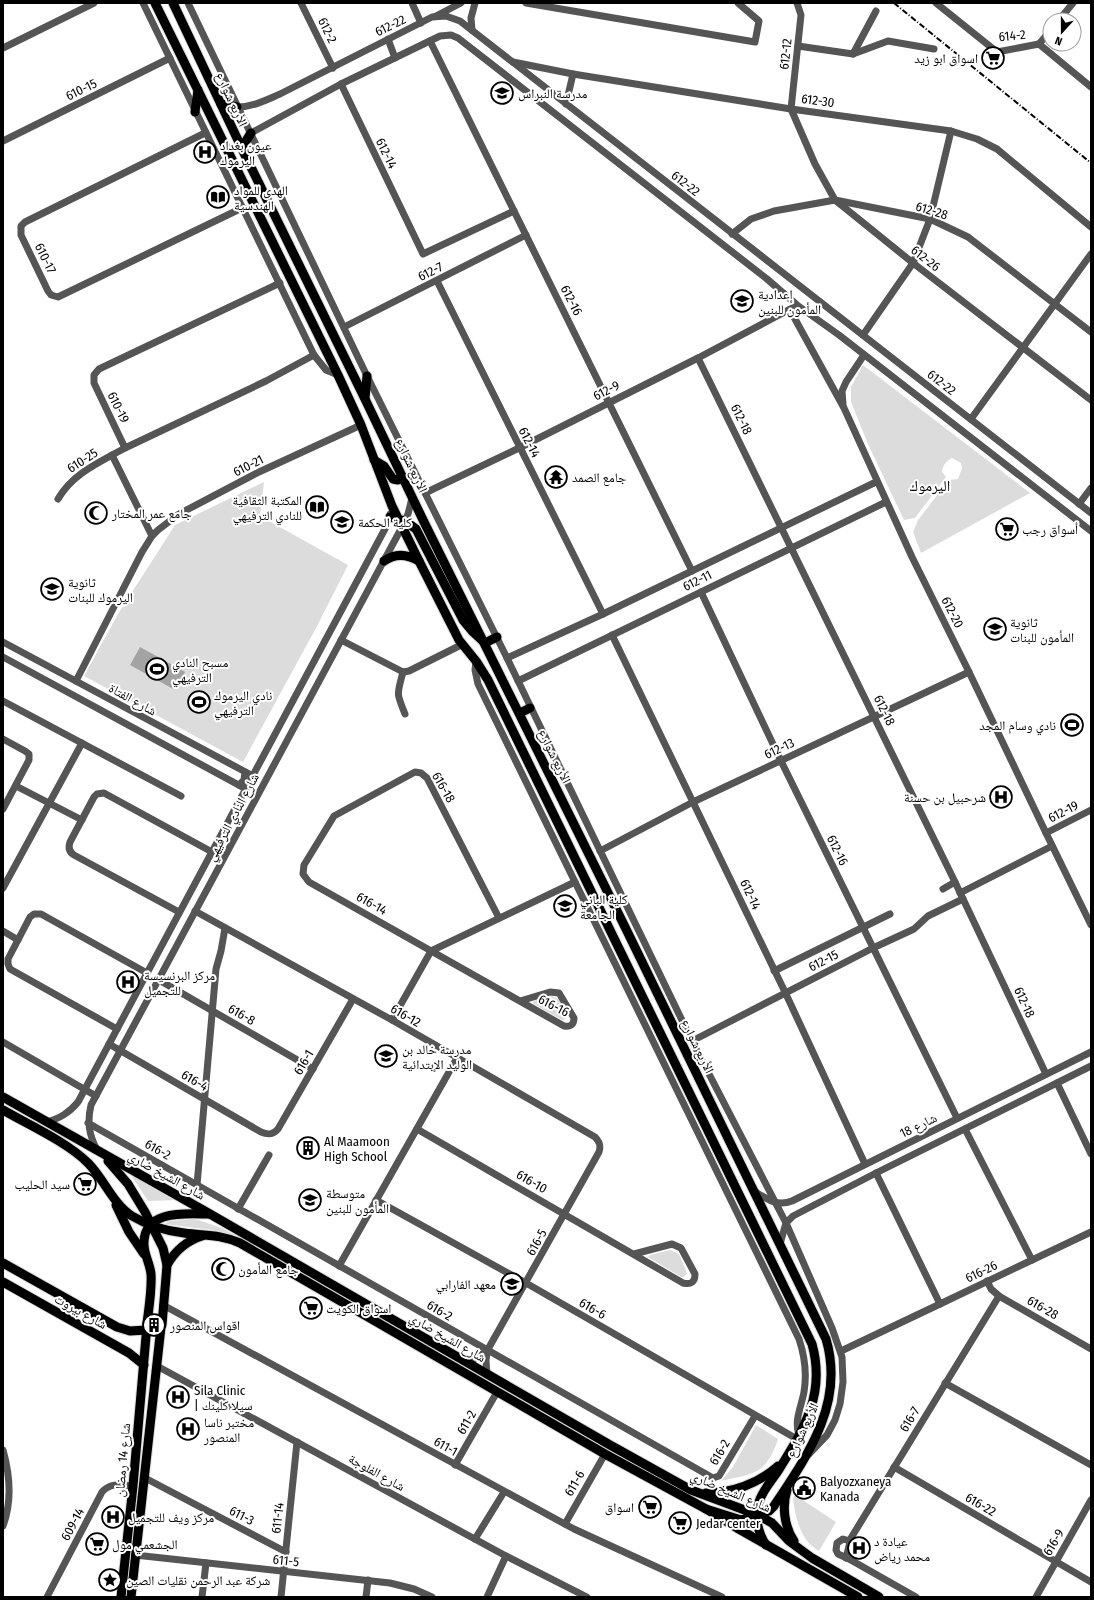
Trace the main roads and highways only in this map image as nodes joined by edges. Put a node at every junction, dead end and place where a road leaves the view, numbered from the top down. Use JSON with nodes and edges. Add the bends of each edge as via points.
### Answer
{"nodes":[{"id":1,"x":155,"y":3,"type":"edge"},
{"id":2,"x":173,"y":3,"type":"edge"},
{"id":3,"x":187,"y":35,"type":"junction"},
{"id":4,"x":174,"y":40,"type":"junction"},
{"id":5,"x":197,"y":54,"type":"junction"},
{"id":6,"x":182,"y":58,"type":"junction"},
{"id":7,"x":198,"y":90,"type":"junction"},
{"id":8,"x":221,"y":104,"type":"junction"},
{"id":9,"x":237,"y":107,"type":"road end"},
{"id":10,"x":195,"y":112,"type":"road end"},
{"id":11,"x":251,"y":133,"type":"road end"},
{"id":12,"x":245,"y":155,"type":"junction"},
{"id":13,"x":367,"y":376,"type":"road end"},
{"id":14,"x":365,"y":399,"type":"junction"},
{"id":15,"x":374,"y":460,"type":"junction"},
{"id":16,"x":403,"y":477,"type":"junction"},
{"id":17,"x":399,"y":521,"type":"junction"},
{"id":18,"x":419,"y":534,"type":"junction"},
{"id":19,"x":409,"y":540,"type":"junction"},
{"id":20,"x":384,"y":561,"type":"road end"},
{"id":21,"x":419,"y":561,"type":"junction"},
{"id":22,"x":497,"y":637,"type":"road end"},
{"id":23,"x":485,"y":643,"type":"junction"},
{"id":24,"x":530,"y":708,"type":"road end"},
{"id":25,"x":520,"y":713,"type":"junction"},
{"id":26,"x":626,"y":929,"type":"junction"},
{"id":27,"x":613,"y":936,"type":"junction"},
{"id":28,"x":3,"y":1097,"type":"edge"},
{"id":29,"x":3,"y":1110,"type":"edge"},
{"id":30,"x":97,"y":1150,"type":"junction"},
{"id":31,"x":114,"y":1200,"type":"junction"},
{"id":32,"x":210,"y":1214,"type":"junction"},
{"id":33,"x":151,"y":1224,"type":"junction"},
{"id":34,"x":208,"y":1235,"type":"junction"},
{"id":35,"x":146,"y":1256,"type":"junction"},
{"id":36,"x":3,"y":1263,"type":"edge"},
{"id":37,"x":167,"y":1265,"type":"junction"},
{"id":38,"x":3,"y":1282,"type":"edge"},
{"id":39,"x":90,"y":1312,"type":"junction"},
{"id":40,"x":80,"y":1325,"type":"junction"},
{"id":41,"x":147,"y":1326,"type":"junction"},
{"id":42,"x":144,"y":1365,"type":"junction"},
{"id":43,"x":784,"y":1461,"type":"junction"},
{"id":44,"x":789,"y":1483,"type":"junction"},
{"id":45,"x":700,"y":1494,"type":"junction"},
{"id":46,"x":706,"y":1509,"type":"junction"},
{"id":47,"x":758,"y":1514,"type":"junction"},
{"id":48,"x":766,"y":1545,"type":"junction"},
{"id":49,"x":798,"y":1547,"type":"junction"},
{"id":50,"x":121,"y":1597,"type":"edge"},
{"id":51,"x":131,"y":1597,"type":"edge"},
{"id":52,"x":858,"y":1597,"type":"edge"},
{"id":53,"x":879,"y":1597,"type":"edge"}],
"edges":[{"from":1,"to":4,"type":"main road","name":"الأربع شوارع"},
{"from":2,"to":3,"type":"main road","name":"الأربع شوارع"},
{"from":3,"to":4,"type":"main road","via":[[182,40]]},
{"from":3,"to":5,"type":"main road","name":"الأربع شوارع"},
{"from":4,"to":6,"type":"main road","name":"الأربع شوارع"},
{"from":5,"to":6,"type":"main road","via":[[188,52]]},
{"from":5,"to":8,"type":"main road","name":"الأربع شوارع"},
{"from":6,"to":7,"type":"main road","name":"الأربع شوارع"},
{"from":7,"to":10,"type":"main road"},
{"from":7,"to":15,"type":"main road","name":"الأربع شوارع","via":[[338,374]]},
{"from":8,"to":9,"type":"main road"},
{"from":8,"to":12,"type":"main road","name":"الأربع شوارع"},
{"from":11,"to":12,"type":"main road","via":[[246,141]]},
{"from":12,"to":14,"type":"main road","name":"الأربع شوارع"},
{"from":13,"to":14,"type":"main road"},
{"from":14,"to":16,"type":"main road","name":"الأربع شوارع"},
{"from":15,"to":16,"type":"main road","via":[[384,466],[393,479]]},
{"from":15,"to":17,"type":"main road","name":"الأربع شوارع"},
{"from":16,"to":23,"type":"main road","name":"الأربع شوارع"},
{"from":17,"to":18,"type":"main road","via":[[416,529]]},
{"from":17,"to":19,"type":"main road","name":"الأربع شوارع"},
{"from":18,"to":19,"type":"main road","via":[[413,535]]},
{"from":18,"to":23,"type":"main road","via":[[463,620]]},
{"from":19,"to":21,"type":"main road","name":"الأربع شوارع"},
{"from":20,"to":21,"type":"main road","via":[[398,555],[409,556]]},
{"from":21,"to":27,"type":"main road","name":"الأربع شوارع","via":[[461,645],[476,661],[488,680]]},
{"from":22,"to":23,"type":"main road"},
{"from":23,"to":25,"type":"main road","name":"الأربع شوارع"},
{"from":24,"to":25,"type":"main road"},
{"from":25,"to":26,"type":"main road","name":"الأربع شوارع"},
{"from":26,"to":27,"type":"main road"},
{"from":26,"to":44,"type":"main road","name":"الأربع شوارع","via":[[826,1339],[832,1364],[827,1409],[805,1457]]},
{"from":27,"to":43,"type":"main road","name":"الأربع شوارع","via":[[812,1344],[817,1367],[816,1390],[810,1413]]},
{"from":28,"to":30,"type":"main road","name":"شارع الشيخ ضاري"},
{"from":29,"to":31,"type":"main road","name":"شارع الشيخ ضاري","via":[[66,1146],[87,1162],[103,1180]]},
{"from":30,"to":32,"type":"main road","name":"شارع الشيخ ضاري"},
{"from":30,"to":33,"type":"main road","name":"شارع 14 رمضان","via":[[123,1177]]},
{"from":31,"to":33,"type":"main road","name":"شارع الشيخ ضاري","via":[[129,1214]]},
{"from":31,"to":35,"type":"main road","via":[[129,1232]]},
{"from":32,"to":33,"type":"main road","via":[[170,1214],[160,1217]]},
{"from":32,"to":45,"type":"main road","name":"شارع الشيخ ضاري","via":[[487,1375]]},
{"from":33,"to":34,"type":"main road","name":"شارع الشيخ ضاري","via":[[174,1232]]},
{"from":33,"to":35,"type":"main road","name":"شارع 14 رمضان","via":[[144,1237]]},
{"from":33,"to":37,"type":"main road","name":"شارع 14 رمضان","via":[[163,1248]]},
{"from":34,"to":37,"type":"main road","via":[[186,1244]]},
{"from":34,"to":46,"type":"main road","name":"شارع الشيخ ضاري","via":[[221,1236],[240,1243],[605,1454]]},
{"from":35,"to":41,"type":"main road","name":"شارع 14 رمضان","via":[[151,1279]]},
{"from":36,"to":39,"type":"main road","name":"شارع بيروت"},
{"from":37,"to":51,"type":"main road","name":"شارع 14 رمضان"},
{"from":38,"to":40,"type":"main road","name":"شارع بيروت"},
{"from":39,"to":40,"type":"main road","via":[[89,1322]]},
{"from":39,"to":41,"type":"main road","name":"شارع بيروت","via":[[125,1330]]},
{"from":40,"to":42,"type":"main road","name":"شارع بيروت","via":[[129,1353]]},
{"from":41,"to":42,"type":"main road","name":"شارع 14 رمضان"},
{"from":42,"to":50,"type":"main road","name":"شارع 14 رمضان"},
{"from":43,"to":45,"type":"main road","via":[[766,1476],[745,1486],[723,1492]]},
{"from":43,"to":47,"type":"main road","name":"الأربع شوارع","via":[[760,1499]]},
{"from":44,"to":47,"type":"main road","name":"الأربع شوارع","via":[[770,1510]]},
{"from":44,"to":49,"type":"main road","via":[[785,1516],[792,1538]]},
{"from":45,"to":47,"type":"main road","name":"شارع الشيخ ضاري"},
{"from":46,"to":47,"type":"main road","name":"الأربع شوارع","via":[[740,1520]]},
{"from":46,"to":48,"type":"main road","name":"شارع الشيخ ضاري"},
{"from":47,"to":48,"type":"main road","name":"الأربع شوارع","via":[[759,1533]]},
{"from":47,"to":49,"type":"main road","name":"شارع الشيخ ضاري"},
{"from":48,"to":52,"type":"main road","name":"شارع الشيخ ضاري"},
{"from":49,"to":53,"type":"main road","name":"شارع الشيخ ضاري","via":[[812,1558]]}]}
